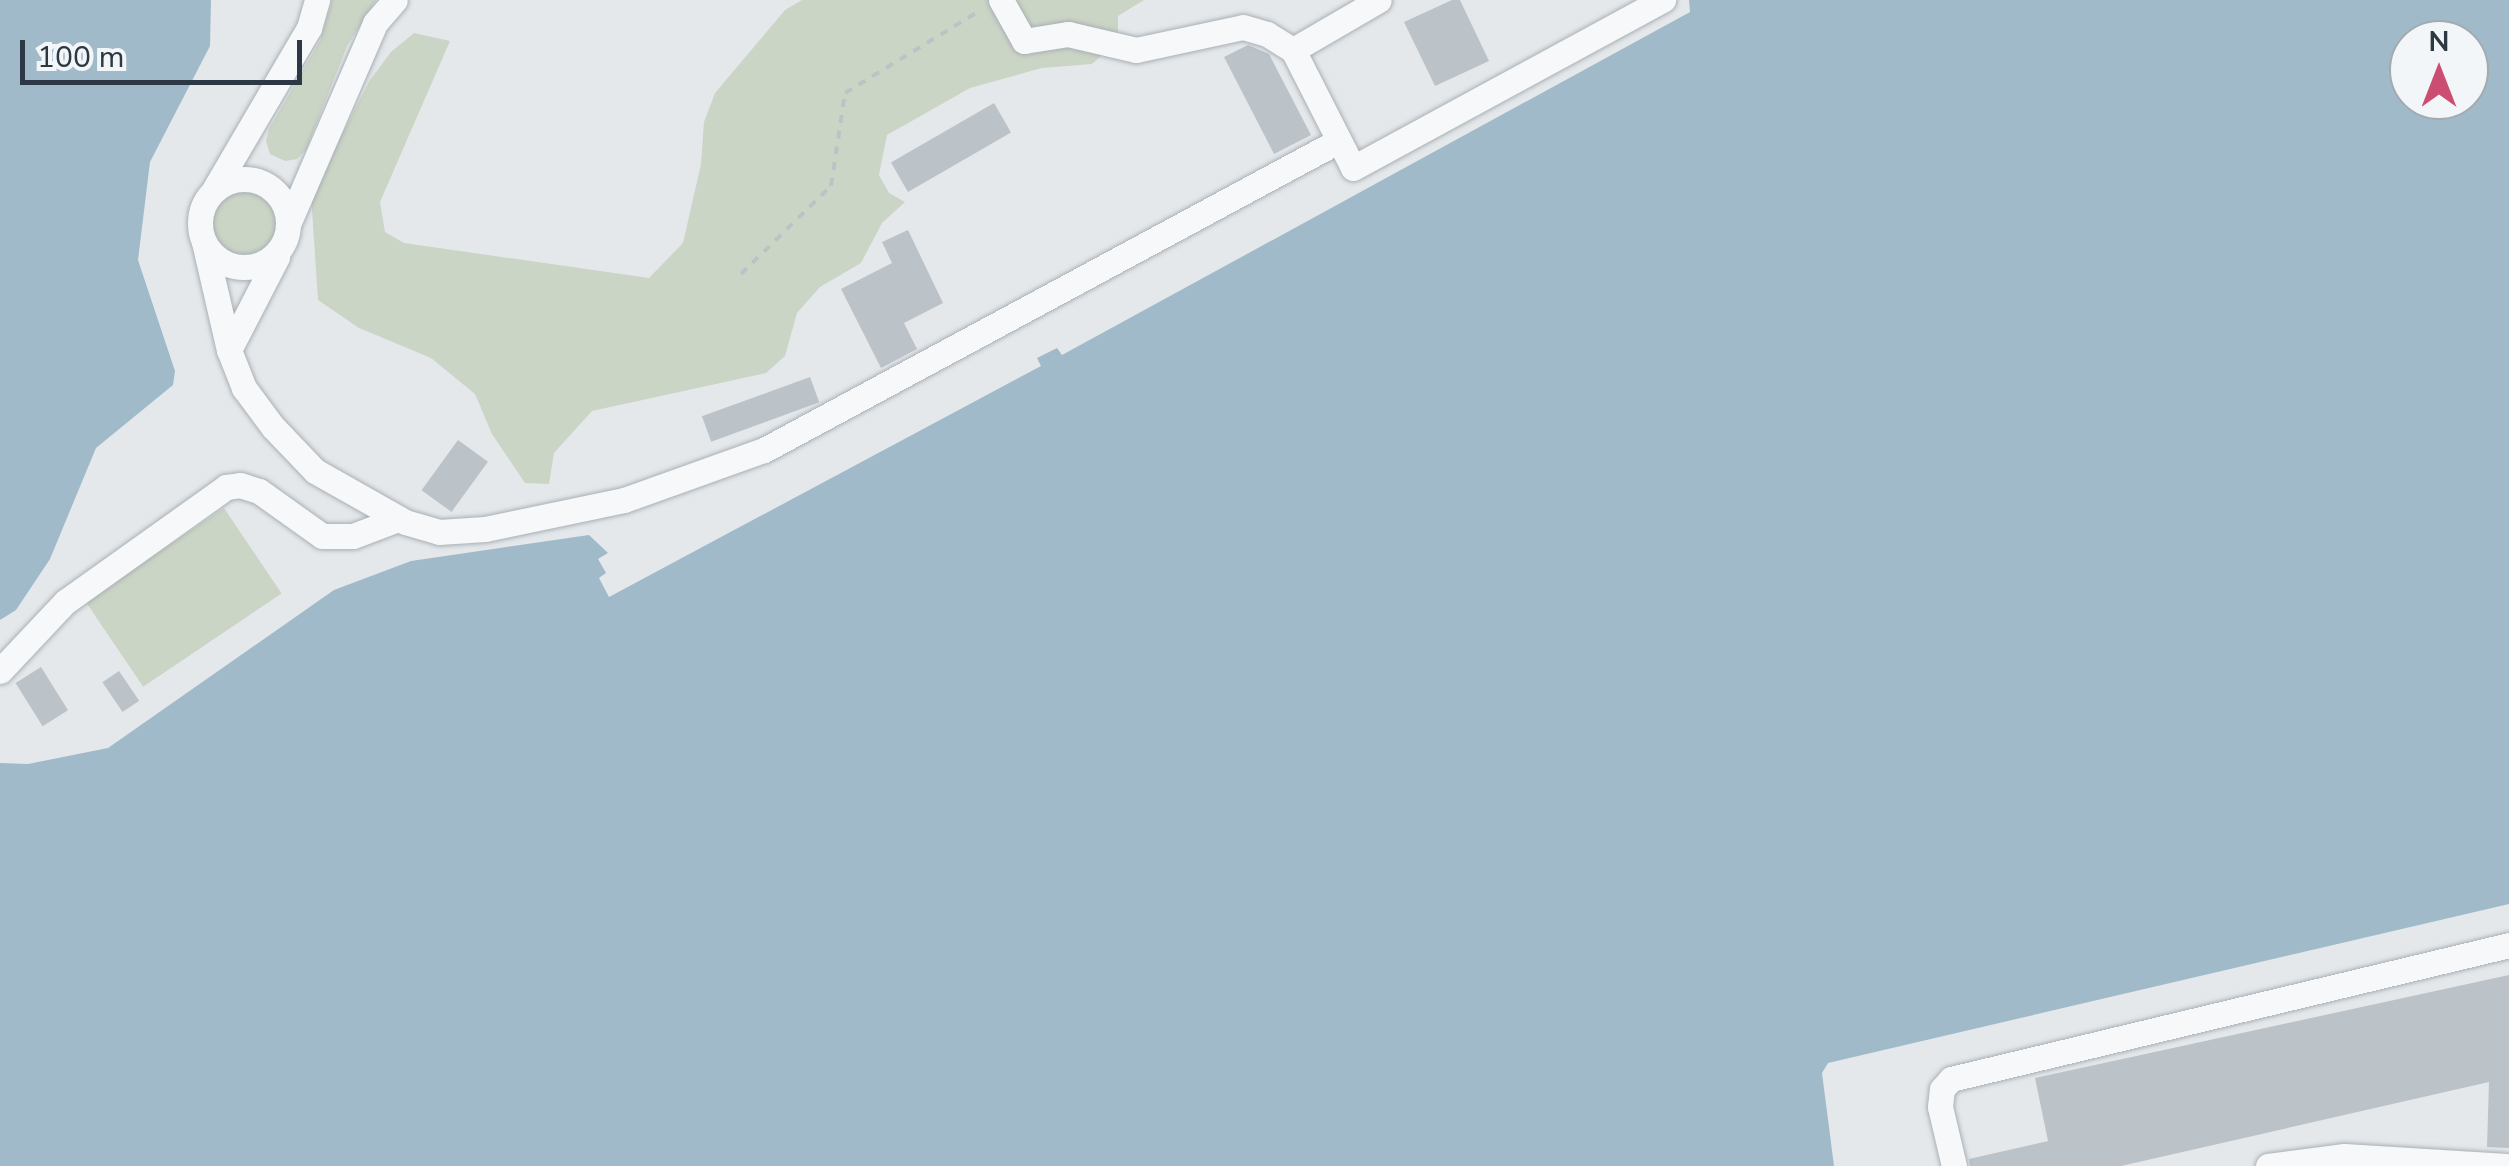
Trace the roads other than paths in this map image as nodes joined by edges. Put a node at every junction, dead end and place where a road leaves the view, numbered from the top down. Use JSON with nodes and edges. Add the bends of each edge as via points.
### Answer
{"nodes":[{"id":1,"x":317,"y":0,"type":"edge"},
{"id":2,"x":395,"y":0,"type":"edge"},
{"id":3,"x":1379,"y":0,"type":"edge"},
{"id":4,"x":1663,"y":0,"type":"edge"},
{"id":5,"x":991,"y":5,"type":"edge"},
{"id":6,"x":1292,"y":50,"type":"junction"},
{"id":7,"x":246,"y":139,"type":"junction"},
{"id":8,"x":1338,"y":141,"type":"junction"},
{"id":9,"x":312,"y":174,"type":"junction"},
{"id":10,"x":265,"y":184,"type":"junction"},
{"id":11,"x":212,"y":193,"type":"junction"},
{"id":12,"x":289,"y":222,"type":"junction"},
{"id":13,"x":204,"y":242,"type":"junction"},
{"id":14,"x":282,"y":249,"type":"junction"},
{"id":15,"x":229,"y":350,"type":"junction"},
{"id":16,"x":398,"y":519,"type":"junction"},
{"id":17,"x":0,"y":670,"type":"edge"},
{"id":18,"x":2509,"y":945,"type":"edge"},
{"id":19,"x":1954,"y":1166,"type":"edge"},
{"id":20,"x":2268,"y":1166,"type":"edge"},
{"id":21,"x":2507,"y":1166,"type":"edge"}],
"edges":[{"from":1,"to":7,"type":"lane","via":[[309,28]]},
{"from":2,"to":9,"type":"lane","via":[[375,23]]},
{"from":3,"to":6,"type":"lane"},
{"from":4,"to":8,"type":"lane","via":[[1353,168]]},
{"from":5,"to":6,"type":"lane","via":[[1024,41],[1068,34],[1136,50],[1243,27]]},
{"from":6,"to":8,"type":"lane"},
{"from":7,"to":10,"type":"lane"},
{"from":7,"to":11,"type":"lane"},
{"from":8,"to":16,"type":"lane","via":[[764,450],[624,500],[485,528],[439,532]]},
{"from":9,"to":10,"type":"lane"},
{"from":9,"to":12,"type":"lane"},
{"from":10,"to":11,"type":"lane","via":[[234,180]]},
{"from":10,"to":12,"type":"lane","via":[[287,208]]},
{"from":11,"to":13,"type":"lane","via":[[200,216]]},
{"from":12,"to":14,"type":"lane"},
{"from":13,"to":14,"type":"lane","via":[[222,262],[247,268]]},
{"from":13,"to":15,"type":"lane"},
{"from":14,"to":15,"type":"lane"},
{"from":15,"to":16,"type":"lane","via":[[244,388],[316,471]]},
{"from":16,"to":17,"type":"lane","via":[[353,536],[322,536],[259,491],[226,487],[65,602]]},
{"from":18,"to":19,"type":"lane","via":[[1951,1079],[1940,1107]]},
{"from":20,"to":21,"type":"lane","via":[[2344,1156]]}]}
